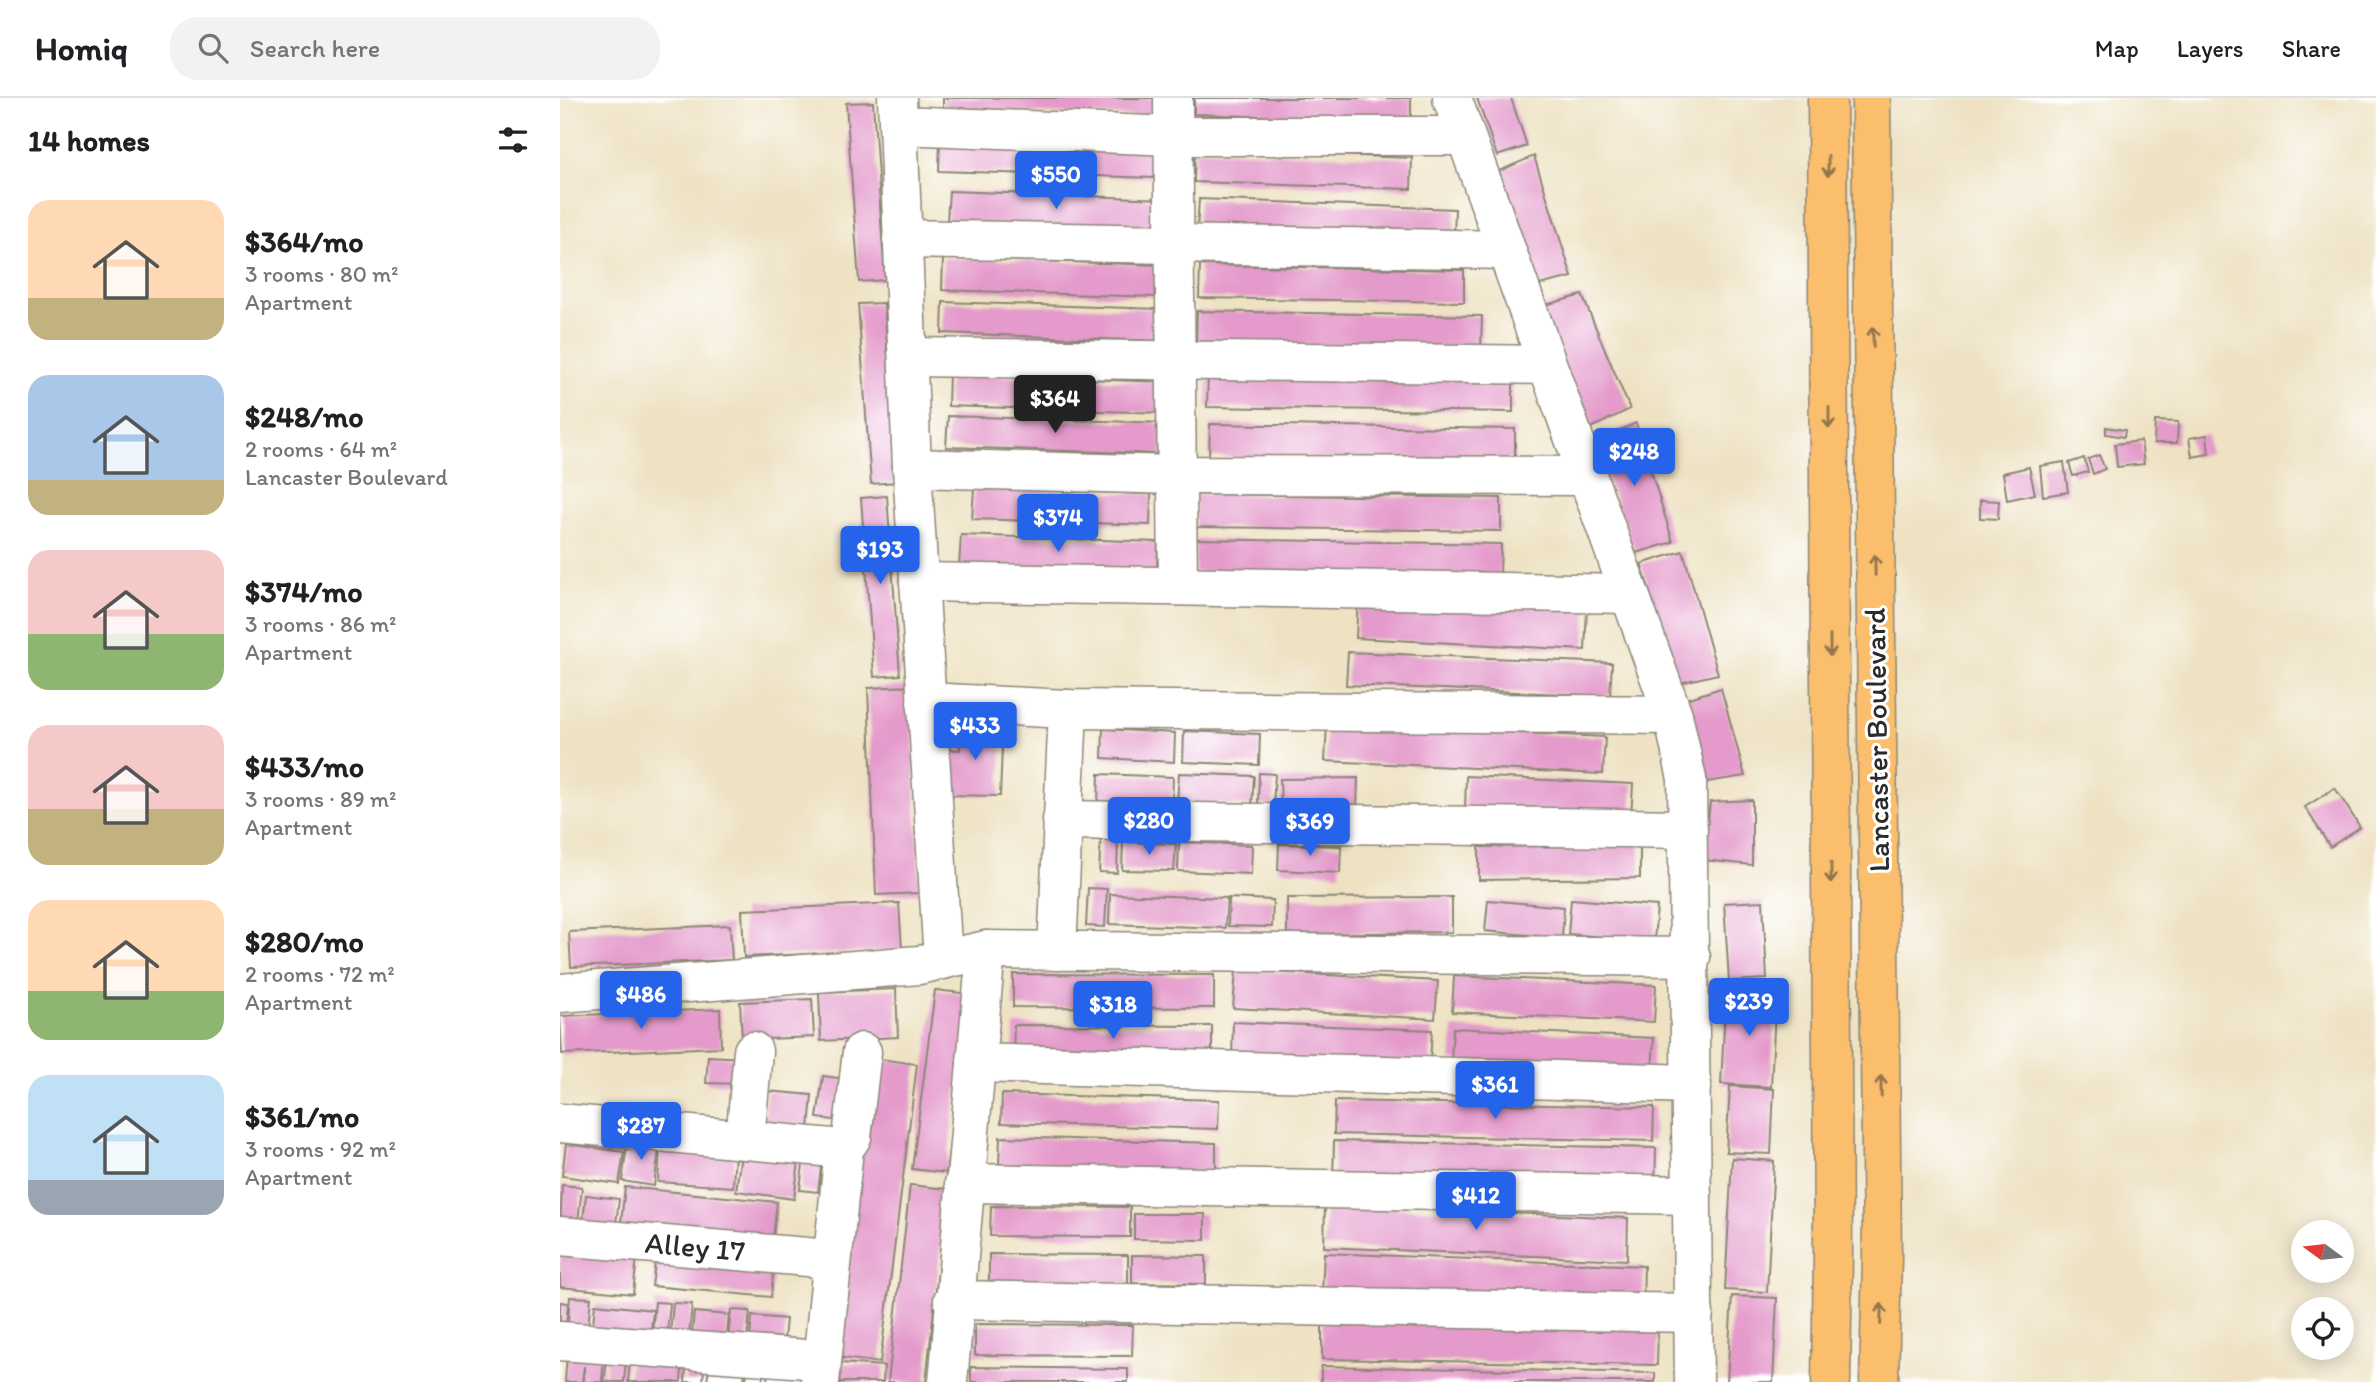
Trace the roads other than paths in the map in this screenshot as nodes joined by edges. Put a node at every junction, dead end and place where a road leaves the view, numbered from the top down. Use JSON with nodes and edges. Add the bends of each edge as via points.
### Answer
{"nodes":[{"id":1,"x":1173,"y":98,"type":"edge"},
{"id":2,"x":1452,"y":98,"type":"edge"},
{"id":3,"x":1827,"y":98,"type":"edge"},
{"id":4,"x":1871,"y":98,"type":"edge"},
{"id":5,"x":898,"y":112,"type":"edge"},
{"id":6,"x":1174,"y":136,"type":"junction"},
{"id":7,"x":1465,"y":136,"type":"junction"},
{"id":8,"x":902,"y":239,"type":"junction"},
{"id":9,"x":1175,"y":246,"type":"junction"},
{"id":10,"x":1506,"y":250,"type":"junction"},
{"id":11,"x":908,"y":357,"type":"junction"},
{"id":12,"x":1176,"y":362,"type":"junction"},
{"id":13,"x":1547,"y":365,"type":"junction"},
{"id":14,"x":912,"y":468,"type":"junction"},
{"id":15,"x":1177,"y":475,"type":"junction"},
{"id":16,"x":1587,"y":476,"type":"junction"},
{"id":17,"x":919,"y":582,"type":"junction"},
{"id":18,"x":1178,"y":586,"type":"junction"},
{"id":19,"x":1629,"y":594,"type":"junction"},
{"id":20,"x":926,"y":702,"type":"junction"},
{"id":21,"x":1068,"y":709,"type":"junction"},
{"id":22,"x":1672,"y":715,"type":"junction"},
{"id":23,"x":1062,"y":820,"type":"junction"},
{"id":24,"x":1688,"y":830,"type":"junction"},
{"id":25,"x":986,"y":950,"type":"junction"},
{"id":26,"x":1057,"y":951,"type":"junction"},
{"id":27,"x":1691,"y":957,"type":"junction"},
{"id":28,"x":943,"y":960,"type":"junction"},
{"id":29,"x":560,"y":993,"type":"edge"},
{"id":30,"x":753,"y":1051,"type":"dead end"},
{"id":31,"x":862,"y":1052,"type":"dead end"},
{"id":32,"x":976,"y":1063,"type":"junction"},
{"id":33,"x":1692,"y":1084,"type":"junction"},
{"id":34,"x":560,"y":1123,"type":"edge"},
{"id":35,"x":746,"y":1140,"type":"junction"},
{"id":36,"x":844,"y":1149,"type":"junction"},
{"id":37,"x":964,"y":1183,"type":"junction"},
{"id":38,"x":1692,"y":1195,"type":"junction"},
{"id":39,"x":560,"y":1236,"type":"edge"},
{"id":40,"x":831,"y":1259,"type":"junction"},
{"id":41,"x":953,"y":1300,"type":"junction"},
{"id":42,"x":1694,"y":1313,"type":"junction"},
{"id":43,"x":560,"y":1341,"type":"edge"},
{"id":44,"x":820,"y":1371,"type":"edge"},
{"id":45,"x":948,"y":1382,"type":"edge"},
{"id":46,"x":1694,"y":1382,"type":"edge"},
{"id":47,"x":1831,"y":1382,"type":"edge"},
{"id":48,"x":1879,"y":1382,"type":"edge"}],
"edges":[{"from":1,"to":6,"type":"street"},
{"from":2,"to":7,"type":"street"},
{"from":3,"to":47,"type":"main road","name":"Lancaster Boulevard","one_way":true},
{"from":48,"to":4,"type":"main road","name":"Lancaster Boulevard","one_way":true,"via":[[1882,1243]]},
{"from":5,"to":6,"type":"street"},
{"from":5,"to":8,"type":"street"},
{"from":6,"to":7,"type":"street"},
{"from":6,"to":9,"type":"street"},
{"from":7,"to":10,"type":"street"},
{"from":8,"to":9,"type":"street"},
{"from":8,"to":11,"type":"street"},
{"from":9,"to":10,"type":"street"},
{"from":9,"to":12,"type":"street"},
{"from":10,"to":13,"type":"street"},
{"from":11,"to":12,"type":"street"},
{"from":11,"to":14,"type":"street"},
{"from":12,"to":13,"type":"street"},
{"from":12,"to":15,"type":"street"},
{"from":13,"to":16,"type":"street"},
{"from":14,"to":15,"type":"street"},
{"from":14,"to":17,"type":"street"},
{"from":15,"to":16,"type":"street"},
{"from":15,"to":18,"type":"street"},
{"from":16,"to":19,"type":"street"},
{"from":17,"to":18,"type":"street"},
{"from":17,"to":20,"type":"street"},
{"from":18,"to":19,"type":"street"},
{"from":19,"to":22,"type":"street"},
{"from":20,"to":21,"type":"street"},
{"from":20,"to":28,"type":"street"},
{"from":21,"to":22,"type":"street"},
{"from":21,"to":23,"type":"street"},
{"from":22,"to":24,"type":"street","via":[[1687,779]]},
{"from":23,"to":24,"type":"street"},
{"from":23,"to":26,"type":"street"},
{"from":24,"to":27,"type":"street"},
{"from":25,"to":26,"type":"street"},
{"from":25,"to":28,"type":"street"},
{"from":25,"to":32,"type":"street"},
{"from":26,"to":27,"type":"street"},
{"from":27,"to":33,"type":"street"},
{"from":28,"to":29,"type":"street"},
{"from":30,"to":35,"type":"street"},
{"from":31,"to":36,"type":"street","via":[[852,1137]]},
{"from":32,"to":33,"type":"street"},
{"from":32,"to":37,"type":"street"},
{"from":33,"to":38,"type":"street"},
{"from":34,"to":35,"type":"street"},
{"from":35,"to":36,"type":"street"},
{"from":36,"to":40,"type":"street"},
{"from":37,"to":38,"type":"street"},
{"from":37,"to":41,"type":"street"},
{"from":38,"to":42,"type":"street"},
{"from":39,"to":40,"type":"street","name":"Alley 17"},
{"from":40,"to":44,"type":"street"},
{"from":41,"to":42,"type":"street"},
{"from":41,"to":45,"type":"street"},
{"from":42,"to":46,"type":"street"},
{"from":43,"to":44,"type":"street"}]}
